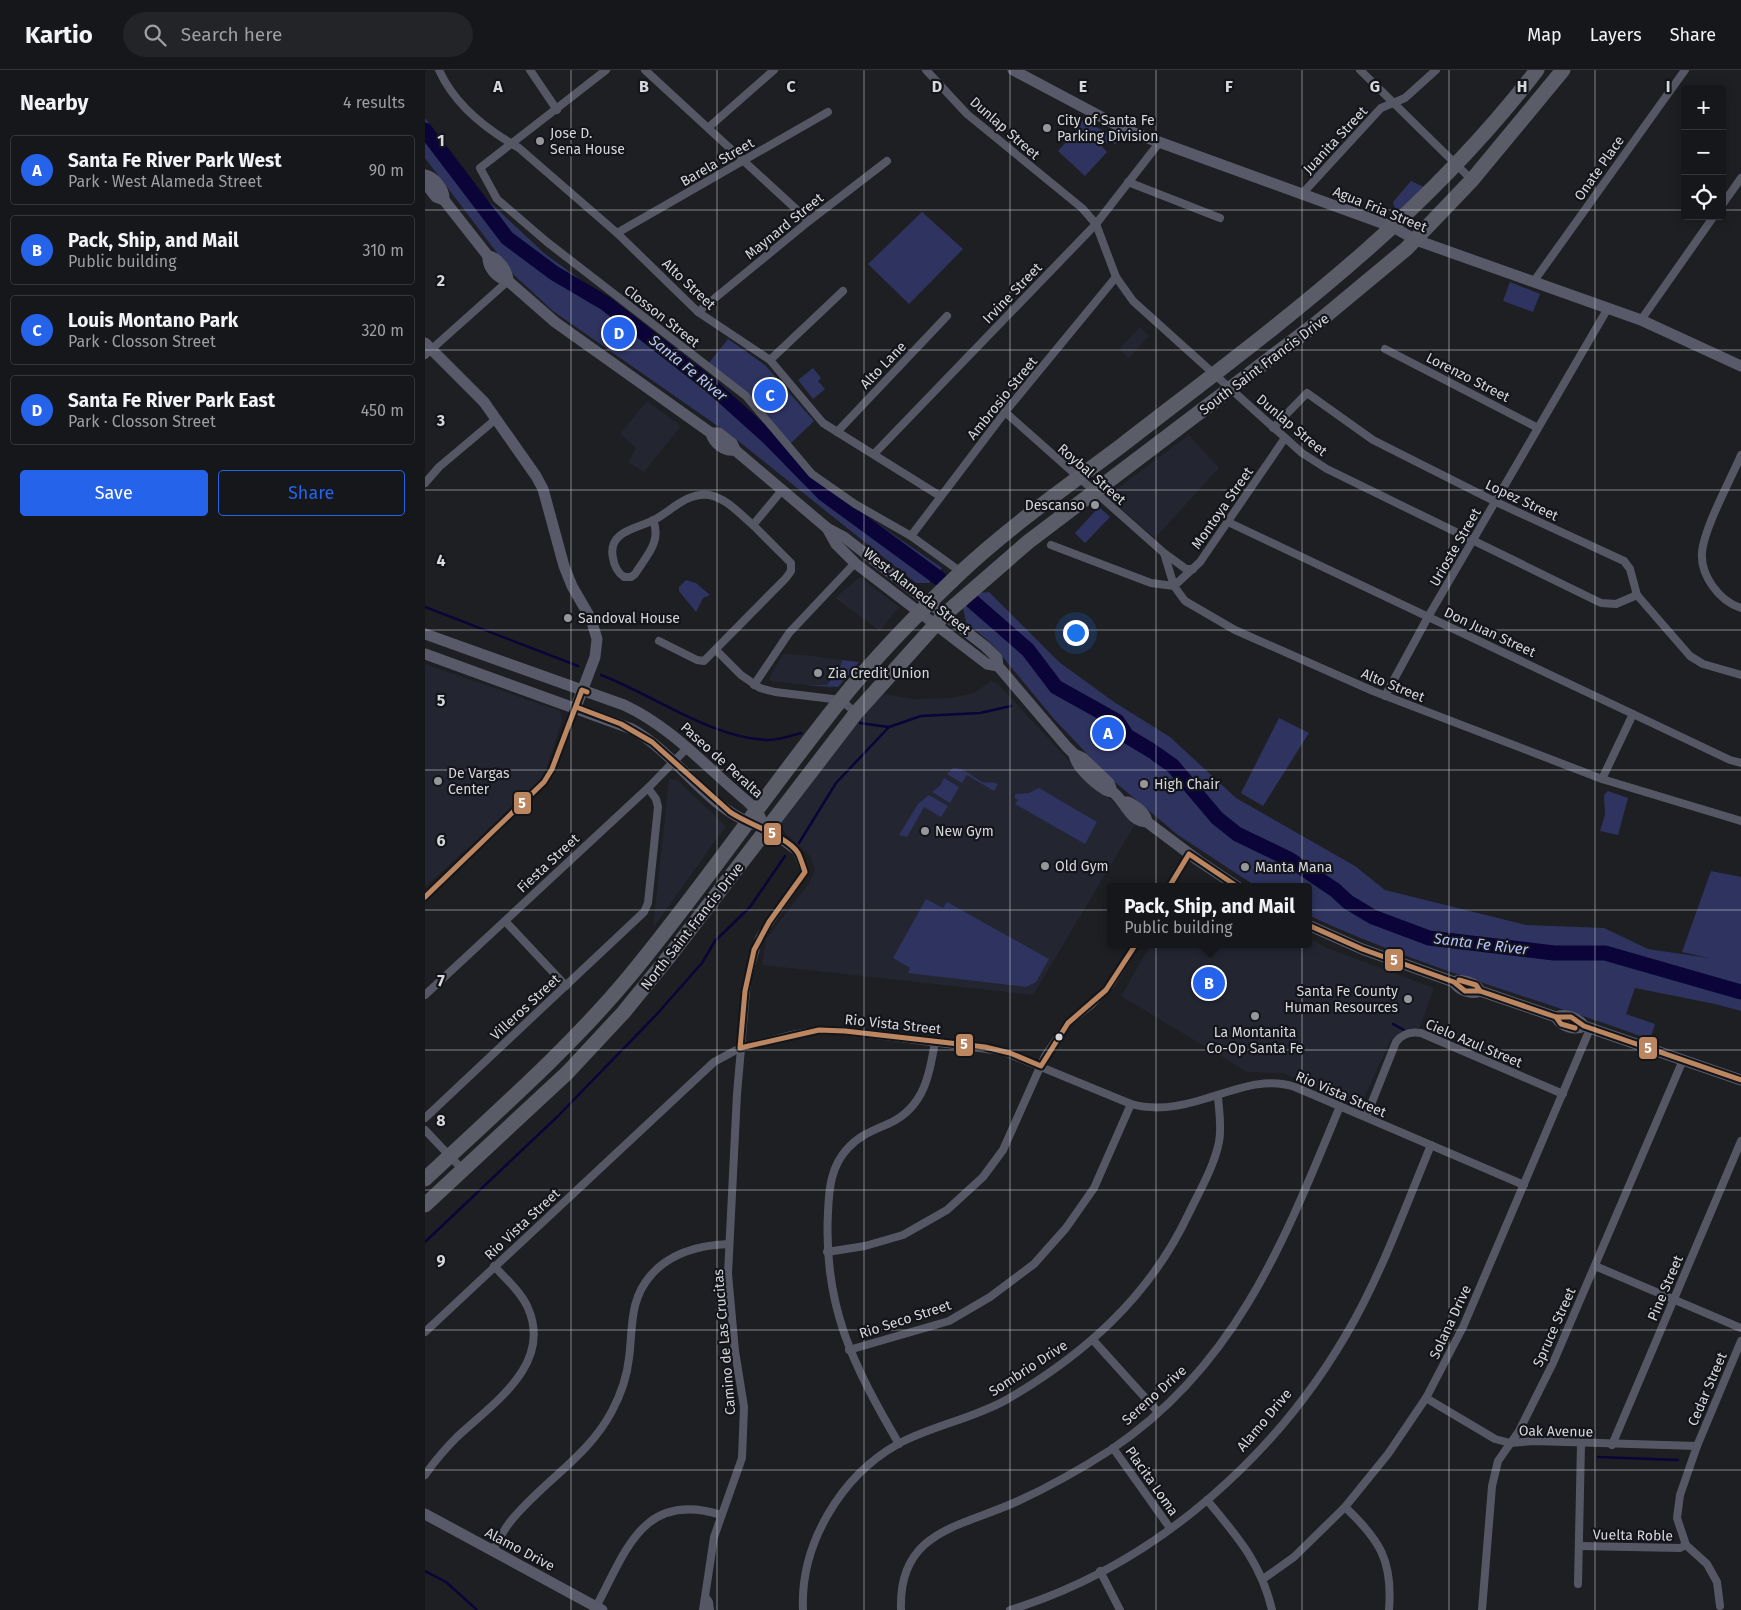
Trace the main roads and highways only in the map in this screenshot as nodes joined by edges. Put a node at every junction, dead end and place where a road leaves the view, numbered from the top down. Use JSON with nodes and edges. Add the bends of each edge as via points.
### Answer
{"nodes":[{"id":1,"x":1537,"y":70,"type":"edge"},
{"id":2,"x":1563,"y":70,"type":"edge"},
{"id":3,"x":925,"y":608,"type":"joint"},
{"id":4,"x":940,"y":620,"type":"joint"},
{"id":5,"x":425,"y":1179,"type":"edge"},
{"id":6,"x":425,"y":1205,"type":"edge"}],
"edges":[{"from":1,"to":3,"type":"highway","name":"South Saint Francis Drive","via":[[1488,132],[1337,278],[1078,478],[961,572]]},
{"from":2,"to":4,"type":"highway","name":"South Saint Francis Drive","via":[[1472,180],[1416,240],[1341,305],[999,565]]},
{"from":3,"to":5,"type":"highway","name":"North Saint Francis Drive","via":[[881,652],[841,700],[609,1000],[558,1054]]},
{"from":4,"to":6,"type":"highway","name":"North Saint Francis Drive","via":[[856,713],[771,833],[617,1020],[567,1073]]}]}
